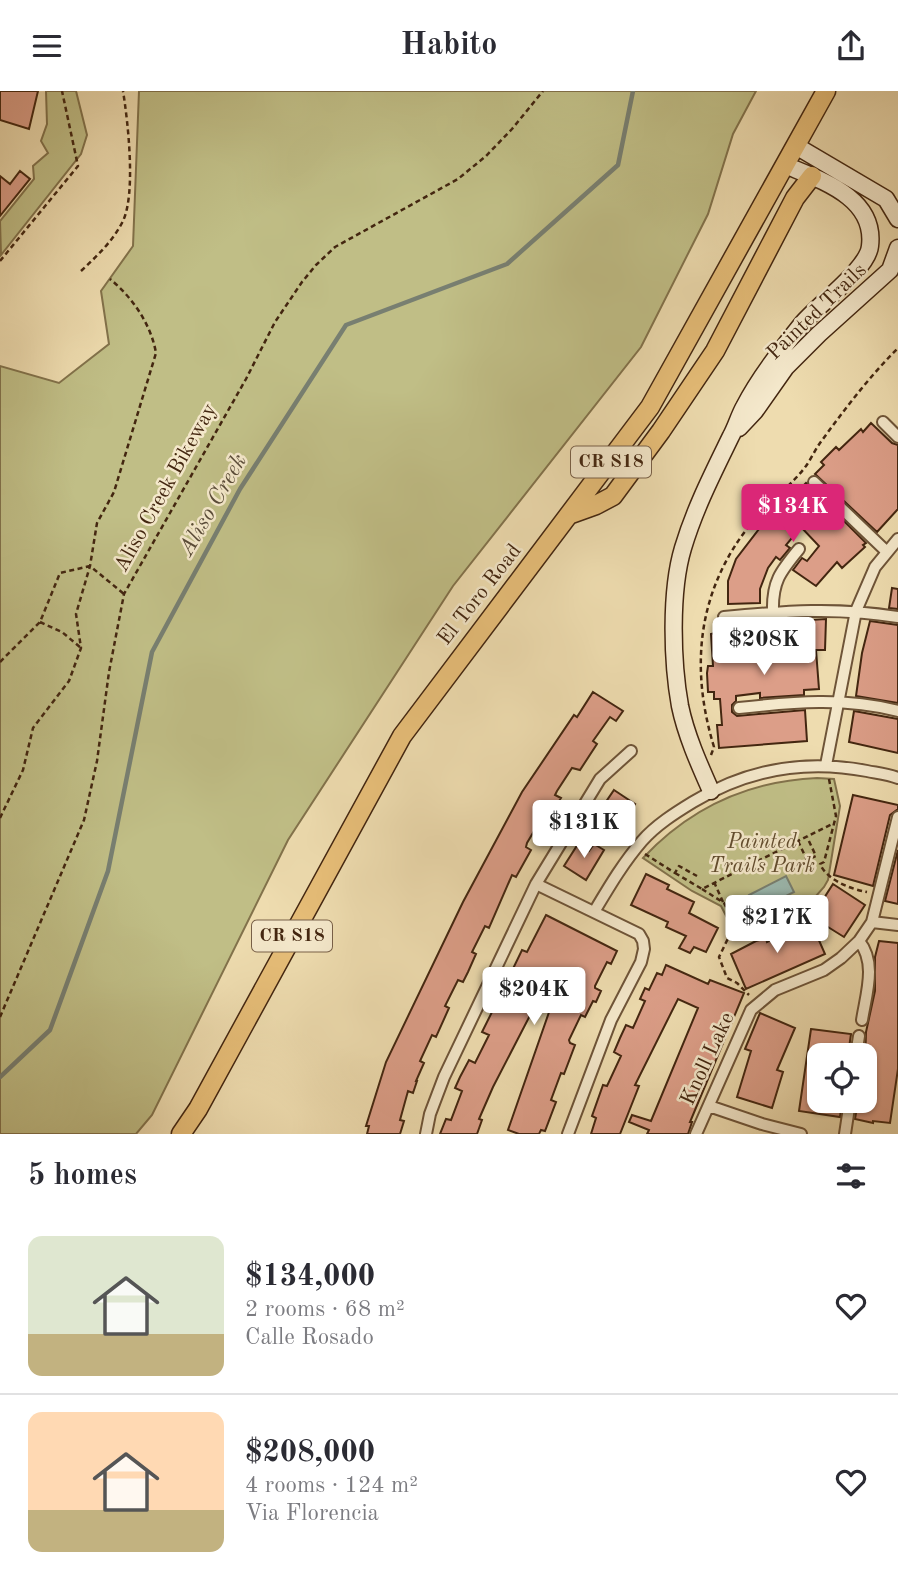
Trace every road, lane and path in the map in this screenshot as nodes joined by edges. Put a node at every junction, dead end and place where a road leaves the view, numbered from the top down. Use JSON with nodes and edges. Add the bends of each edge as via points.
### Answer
{"nodes":[{"id":1,"x":62,"y":91,"type":"edge"},
{"id":2,"x":123,"y":91,"type":"edge"},
{"id":3,"x":542,"y":91,"type":"edge"},
{"id":4,"x":826,"y":91,"type":"edge"},
{"id":5,"x":796,"y":146,"type":"junction"},
{"id":6,"x":785,"y":165,"type":"junction"},
{"id":7,"x":811,"y":177,"type":"junction"},
{"id":8,"x":898,"y":219,"type":"edge"},
{"id":9,"x":898,"y":248,"type":"edge"},
{"id":10,"x":0,"y":261,"type":"edge"},
{"id":11,"x":81,"y":271,"type":"dead end"},
{"id":12,"x":110,"y":279,"type":"dead end"},
{"id":13,"x":898,"y":348,"type":"edge"},
{"id":14,"x":883,"y":422,"type":"dead end"},
{"id":15,"x":732,"y":435,"type":"junction"},
{"id":16,"x":898,"y":437,"type":"edge"},
{"id":17,"x":814,"y":482,"type":"dead end"},
{"id":18,"x":571,"y":514,"type":"junction"},
{"id":19,"x":898,"y":539,"type":"edge"},
{"id":20,"x":799,"y":548,"type":"dead end"},
{"id":21,"x":887,"y":552,"type":"junction"},
{"id":22,"x":90,"y":566,"type":"junction"},
{"id":23,"x":124,"y":594,"type":"junction"},
{"id":24,"x":856,"y":611,"type":"junction"},
{"id":25,"x":774,"y":612,"type":"junction"},
{"id":26,"x":724,"y":617,"type":"dead end"},
{"id":27,"x":898,"y":617,"type":"edge"},
{"id":28,"x":40,"y":622,"type":"junction"},
{"id":29,"x":81,"y":647,"type":"junction"},
{"id":30,"x":0,"y":662,"type":"edge"},
{"id":31,"x":839,"y":701,"type":"junction"},
{"id":32,"x":739,"y":708,"type":"dead end"},
{"id":33,"x":898,"y":711,"type":"edge"},
{"id":34,"x":631,"y":751,"type":"dead end"},
{"id":35,"x":827,"y":765,"type":"junction"},
{"id":36,"x":700,"y":766,"type":"junction"},
{"id":37,"x":898,"y":778,"type":"edge"},
{"id":38,"x":711,"y":791,"type":"junction"},
{"id":39,"x":898,"y":817,"type":"edge"},
{"id":40,"x":0,"y":818,"type":"edge"},
{"id":41,"x":834,"y":823,"type":"junction"},
{"id":42,"x":807,"y":837,"type":"junction"},
{"id":43,"x":798,"y":841,"type":"junction"},
{"id":44,"x":636,"y":849,"type":"junction"},
{"id":45,"x":816,"y":856,"type":"junction"},
{"id":46,"x":820,"y":864,"type":"junction"},
{"id":47,"x":674,"y":873,"type":"junction"},
{"id":48,"x":697,"y":876,"type":"dead end"},
{"id":49,"x":714,"y":883,"type":"junction"},
{"id":50,"x":536,"y":884,"type":"junction"},
{"id":51,"x":702,"y":889,"type":"junction"},
{"id":52,"x":880,"y":894,"type":"junction"},
{"id":53,"x":724,"y":903,"type":"junction"},
{"id":54,"x":594,"y":912,"type":"junction"},
{"id":55,"x":872,"y":922,"type":"junction"},
{"id":56,"x":734,"y":924,"type":"junction"},
{"id":57,"x":748,"y":924,"type":"dead end"},
{"id":58,"x":898,"y":925,"type":"edge"},
{"id":59,"x":859,"y":941,"type":"junction"},
{"id":60,"x":758,"y":1004,"type":"junction"},
{"id":61,"x":0,"y":1017,"type":"edge"},
{"id":62,"x":862,"y":1020,"type":"dead end"},
{"id":63,"x":859,"y":1036,"type":"dead end"},
{"id":64,"x":858,"y":1043,"type":"edge"},
{"id":65,"x":709,"y":1106,"type":"junction"},
{"id":66,"x":848,"y":1113,"type":"edge"},
{"id":67,"x":181,"y":1134,"type":"edge"},
{"id":68,"x":426,"y":1134,"type":"edge"},
{"id":69,"x":569,"y":1134,"type":"edge"},
{"id":70,"x":695,"y":1134,"type":"edge"},
{"id":71,"x":802,"y":1134,"type":"edge"},
{"id":72,"x":845,"y":1134,"type":"edge"}],
"edges":[{"from":1,"to":10,"type":"path","via":[[78,166]]},
{"from":2,"to":11,"type":"path","via":[[129,201],[114,236]]},
{"from":3,"to":23,"type":"path","name":"Aliso Creek Bikeway","via":[[512,129],[458,179],[335,247],[309,273],[275,321]]},
{"from":4,"to":5,"type":"main road","name":"El Toro Road","number":"CR S18"},
{"from":5,"to":6,"type":"main road","name":"El Toro Road","number":"CR S18"},
{"from":5,"to":8,"type":"street","via":[[886,199]]},
{"from":6,"to":7,"type":"street","name":"Painted Trails"},
{"from":6,"to":18,"type":"main road","name":"El Toro Road","number":"CR S18","via":[[650,407]]},
{"from":7,"to":15,"type":"street","name":"Painted Trails","via":[[854,200],[868,222],[870,247],[861,266],[804,321],[775,359],[743,408]]},
{"from":7,"to":18,"type":"main road","via":[[795,198],[715,351],[661,432],[613,496]]},
{"from":9,"to":15,"type":"street","name":"Painted Trails","via":[[890,270],[786,367]]},
{"from":12,"to":22,"type":"path","via":[[127,292],[153,336],[156,353],[114,492],[97,523]]},
{"from":13,"to":36,"type":"path","via":[[850,403],[804,469],[737,541],[717,580],[703,629],[700,666],[703,707],[714,747]]},
{"from":14,"to":16,"type":"street"},
{"from":15,"to":36,"type":"street","name":"Painted Trails","via":[[704,490],[682,550],[674,604],[681,707]]},
{"from":17,"to":21,"type":"street"},
{"from":18,"to":67,"type":"main road","name":"El Toro Road","number":"CR S18","via":[[402,736]]},
{"from":19,"to":21,"type":"street"},
{"from":20,"to":25,"type":"street","via":[[773,590]]},
{"from":21,"to":24,"type":"street","via":[[866,584]]},
{"from":22,"to":23,"type":"path"},
{"from":22,"to":28,"type":"path","via":[[60,573]]},
{"from":22,"to":29,"type":"path","via":[[76,614]]},
{"from":23,"to":61,"type":"path","name":"Aliso Creek Bikeway","via":[[84,820]]},
{"from":24,"to":25,"type":"street"},
{"from":24,"to":27,"type":"street"},
{"from":24,"to":31,"type":"street"},
{"from":25,"to":26,"type":"street"},
{"from":28,"to":29,"type":"path"},
{"from":28,"to":30,"type":"path"},
{"from":29,"to":40,"type":"path","via":[[69,681],[33,728],[23,770]]},
{"from":31,"to":32,"type":"street"},
{"from":31,"to":33,"type":"street"},
{"from":31,"to":35,"type":"street"},
{"from":34,"to":50,"type":"street","via":[[600,779]]},
{"from":35,"to":37,"type":"street"},
{"from":35,"to":38,"type":"street","via":[[764,772]]},
{"from":35,"to":41,"type":"path","via":[[836,809]]},
{"from":36,"to":38,"type":"street","name":"Painted Trails"},
{"from":38,"to":44,"type":"street","via":[[674,813]]},
{"from":39,"to":52,"type":"street","name":"Knoll Lake"},
{"from":41,"to":42,"type":"path"},
{"from":41,"to":46,"type":"path"},
{"from":42,"to":43,"type":"path"},
{"from":42,"to":45,"type":"path"},
{"from":43,"to":45,"type":"path","via":[[807,860]]},
{"from":43,"to":49,"type":"path"},
{"from":44,"to":47,"type":"path"},
{"from":44,"to":54,"type":"street"},
{"from":45,"to":46,"type":"path"},
{"from":46,"to":52,"type":"path","via":[[825,873],[850,888]]},
{"from":47,"to":48,"type":"path","via":[[679,866]]},
{"from":47,"to":51,"type":"path"},
{"from":49,"to":51,"type":"path"},
{"from":49,"to":53,"type":"path"},
{"from":50,"to":54,"type":"street"},
{"from":50,"to":68,"type":"street","via":[[443,1077]]},
{"from":51,"to":53,"type":"path"},
{"from":52,"to":55,"type":"street","name":"Knoll Lake"},
{"from":53,"to":56,"type":"path"},
{"from":54,"to":69,"type":"street","via":[[639,934],[644,949],[611,1020]]},
{"from":55,"to":58,"type":"street"},
{"from":55,"to":59,"type":"street","name":"Knoll Lake"},
{"from":56,"to":57,"type":"path"},
{"from":56,"to":60,"type":"path","via":[[720,962],[727,978]]},
{"from":59,"to":60,"type":"street","name":"Knoll Lake","via":[[824,970],[775,991]]},
{"from":59,"to":62,"type":"street","via":[[870,962]]},
{"from":60,"to":65,"type":"street","name":"Knoll Lake","via":[[751,1010]]},
{"from":63,"to":64,"type":"street"},
{"from":65,"to":70,"type":"street","name":"Knoll Lake"},
{"from":65,"to":71,"type":"street"},
{"from":66,"to":72,"type":"street"}]}
